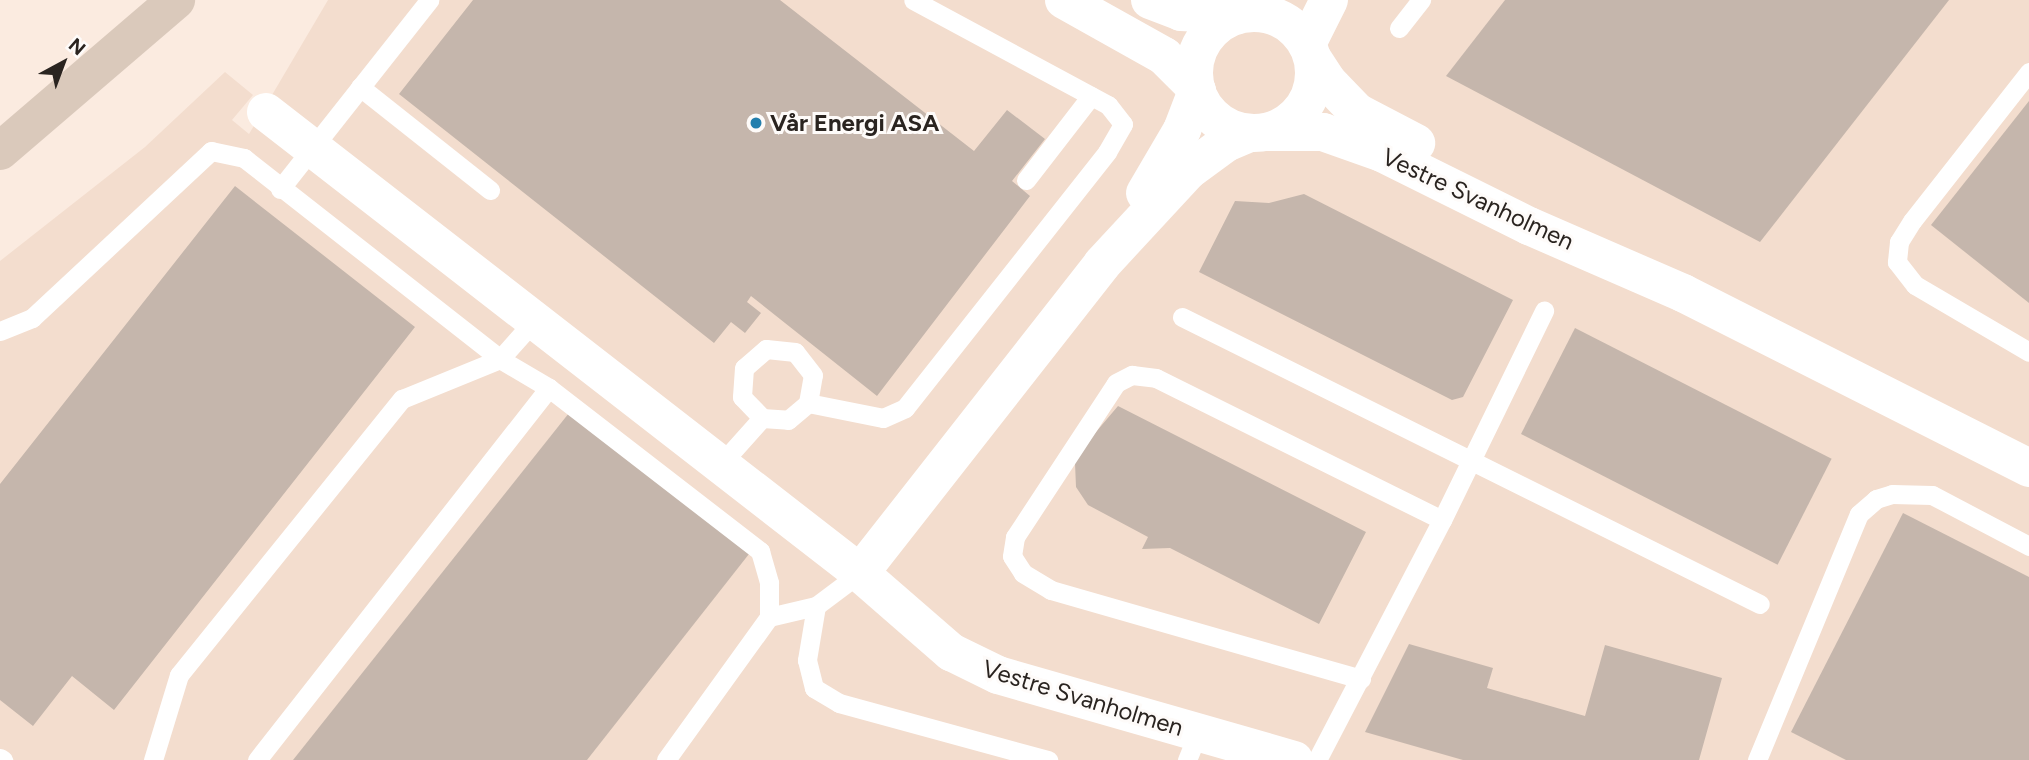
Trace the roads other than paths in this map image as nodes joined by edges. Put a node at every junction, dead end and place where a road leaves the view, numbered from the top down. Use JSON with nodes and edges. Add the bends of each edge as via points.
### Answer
{"nodes":[{"id":1,"x":429,"y":0,"type":"edge"},
{"id":2,"x":913,"y":0,"type":"edge"},
{"id":3,"x":1064,"y":0,"type":"edge"},
{"id":4,"x":1150,"y":0,"type":"edge"},
{"id":5,"x":1329,"y":0,"type":"edge"},
{"id":6,"x":1421,"y":0,"type":"edge"},
{"id":7,"x":166,"y":6,"type":"edge"},
{"id":8,"x":1256,"y":10,"type":"edge"},
{"id":9,"x":1399,"y":28,"type":"dead end"},
{"id":10,"x":1310,"y":52,"type":"junction"},
{"id":11,"x":2029,"y":72,"type":"edge"},
{"id":12,"x":360,"y":87,"type":"junction"},
{"id":13,"x":1196,"y":90,"type":"junction"},
{"id":14,"x":1091,"y":96,"type":"junction"},
{"id":15,"x":266,"y":112,"type":"dead end"},
{"id":16,"x":1258,"y":133,"type":"junction"},
{"id":17,"x":312,"y":148,"type":"junction"},
{"id":18,"x":0,"y":150,"type":"edge"},
{"id":19,"x":1026,"y":180,"type":"dead end"},
{"id":20,"x":280,"y":189,"type":"junction"},
{"id":21,"x":490,"y":190,"type":"dead end"},
{"id":22,"x":1102,"y":264,"type":"junction"},
{"id":23,"x":1683,"y":293,"type":"junction"},
{"id":24,"x":1544,"y":312,"type":"dead end"},
{"id":25,"x":1182,"y":317,"type":"dead end"},
{"id":26,"x":533,"y":322,"type":"junction"},
{"id":27,"x":0,"y":331,"type":"edge"},
{"id":28,"x":2029,"y":352,"type":"edge"},
{"id":29,"x":500,"y":359,"type":"junction"},
{"id":30,"x":549,"y":388,"type":"junction"},
{"id":31,"x":808,"y":403,"type":"junction"},
{"id":32,"x":762,"y":418,"type":"junction"},
{"id":33,"x":1471,"y":462,"type":"junction"},
{"id":34,"x":720,"y":465,"type":"junction"},
{"id":35,"x":2029,"y":468,"type":"edge"},
{"id":36,"x":1442,"y":520,"type":"junction"},
{"id":37,"x":2029,"y":546,"type":"edge"},
{"id":38,"x":860,"y":573,"type":"junction"},
{"id":39,"x":1760,"y":604,"type":"dead end"},
{"id":40,"x":816,"y":606,"type":"junction"},
{"id":41,"x":769,"y":617,"type":"junction"},
{"id":42,"x":1361,"y":679,"type":"junction"},
{"id":43,"x":1193,"y":747,"type":"edge"},
{"id":44,"x":153,"y":760,"type":"edge"},
{"id":45,"x":257,"y":760,"type":"edge"},
{"id":46,"x":666,"y":760,"type":"edge"},
{"id":47,"x":1048,"y":760,"type":"edge"},
{"id":48,"x":1294,"y":760,"type":"edge"},
{"id":49,"x":1317,"y":760,"type":"edge"},
{"id":50,"x":1757,"y":760,"type":"edge"}],
"edges":[{"from":1,"to":12,"type":"lane"},
{"from":2,"to":14,"type":"lane"},
{"from":3,"to":13,"type":"street","via":[[1164,56]]},
{"from":4,"to":8,"type":"street","via":[[1181,12]]},
{"from":5,"to":10,"type":"street"},
{"from":6,"to":9,"type":"lane"},
{"from":7,"to":18,"type":"main road"},
{"from":8,"to":10,"type":"street","via":[[1294,28]]},
{"from":8,"to":13,"type":"street","via":[[1207,36],[1194,70]]},
{"from":10,"to":16,"type":"street","via":[[1310,96],[1286,125]]},
{"from":10,"to":23,"type":"street","name":"Vestre Svanholmen","via":[[1357,112],[1538,202]]},
{"from":11,"to":28,"type":"lane","via":[[1912,221],[1899,242],[1897,261],[1915,285]]},
{"from":12,"to":17,"type":"lane"},
{"from":12,"to":21,"type":"lane"},
{"from":13,"to":16,"type":"street","via":[[1215,120]]},
{"from":13,"to":22,"type":"street","via":[[1167,158]]},
{"from":14,"to":19,"type":"lane"},
{"from":14,"to":31,"type":"lane","via":[[1108,105],[1123,124],[1107,152],[905,408],[883,418]]},
{"from":15,"to":17,"type":"street","name":"Vestre Svanholmen"},
{"from":16,"to":22,"type":"street","via":[[1226,143],[1188,172]]},
{"from":16,"to":23,"type":"street","name":"Vestre Svanholmen","via":[[1323,132],[1345,138]]},
{"from":17,"to":20,"type":"lane"},
{"from":17,"to":26,"type":"street","name":"Vestre Svanholmen"},
{"from":20,"to":27,"type":"lane","via":[[244,158],[211,151],[32,318]]},
{"from":20,"to":29,"type":"lane"},
{"from":22,"to":38,"type":"street"},
{"from":23,"to":35,"type":"street","name":"Vestre Svanholmen"},
{"from":24,"to":33,"type":"lane"},
{"from":25,"to":33,"type":"lane"},
{"from":26,"to":29,"type":"lane"},
{"from":26,"to":34,"type":"street","name":"Vestre Svanholmen"},
{"from":29,"to":30,"type":"lane"},
{"from":29,"to":44,"type":"lane","via":[[402,399],[179,675]]},
{"from":30,"to":41,"type":"lane","via":[[760,551],[769,583]]},
{"from":30,"to":45,"type":"lane"},
{"from":31,"to":32,"type":"lane","via":[[788,419]]},
{"from":31,"to":32,"type":"lane","via":[[813,375],[795,352],[766,349],[744,368],[742,397]]},
{"from":32,"to":34,"type":"lane"},
{"from":33,"to":36,"type":"lane"},
{"from":33,"to":39,"type":"lane"},
{"from":34,"to":38,"type":"street","name":"Vestre Svanholmen"},
{"from":36,"to":42,"type":"lane"},
{"from":36,"to":42,"type":"lane","via":[[1156,378],[1132,375],[1116,383],[1015,537],[1012,556],[1023,573],[1051,590]]},
{"from":37,"to":50,"type":"lane","via":[[1932,495],[1892,494],[1876,499],[1859,514]]},
{"from":38,"to":40,"type":"lane"},
{"from":38,"to":43,"type":"street","name":"Vestre Svanholmen","via":[[951,652],[978,668]]},
{"from":40,"to":41,"type":"lane"},
{"from":40,"to":47,"type":"lane","via":[[807,660],[814,688],[839,703]]},
{"from":41,"to":46,"type":"lane"},
{"from":42,"to":49,"type":"lane"},
{"from":43,"to":48,"type":"street","name":"Vestre Svanholmen"}]}
